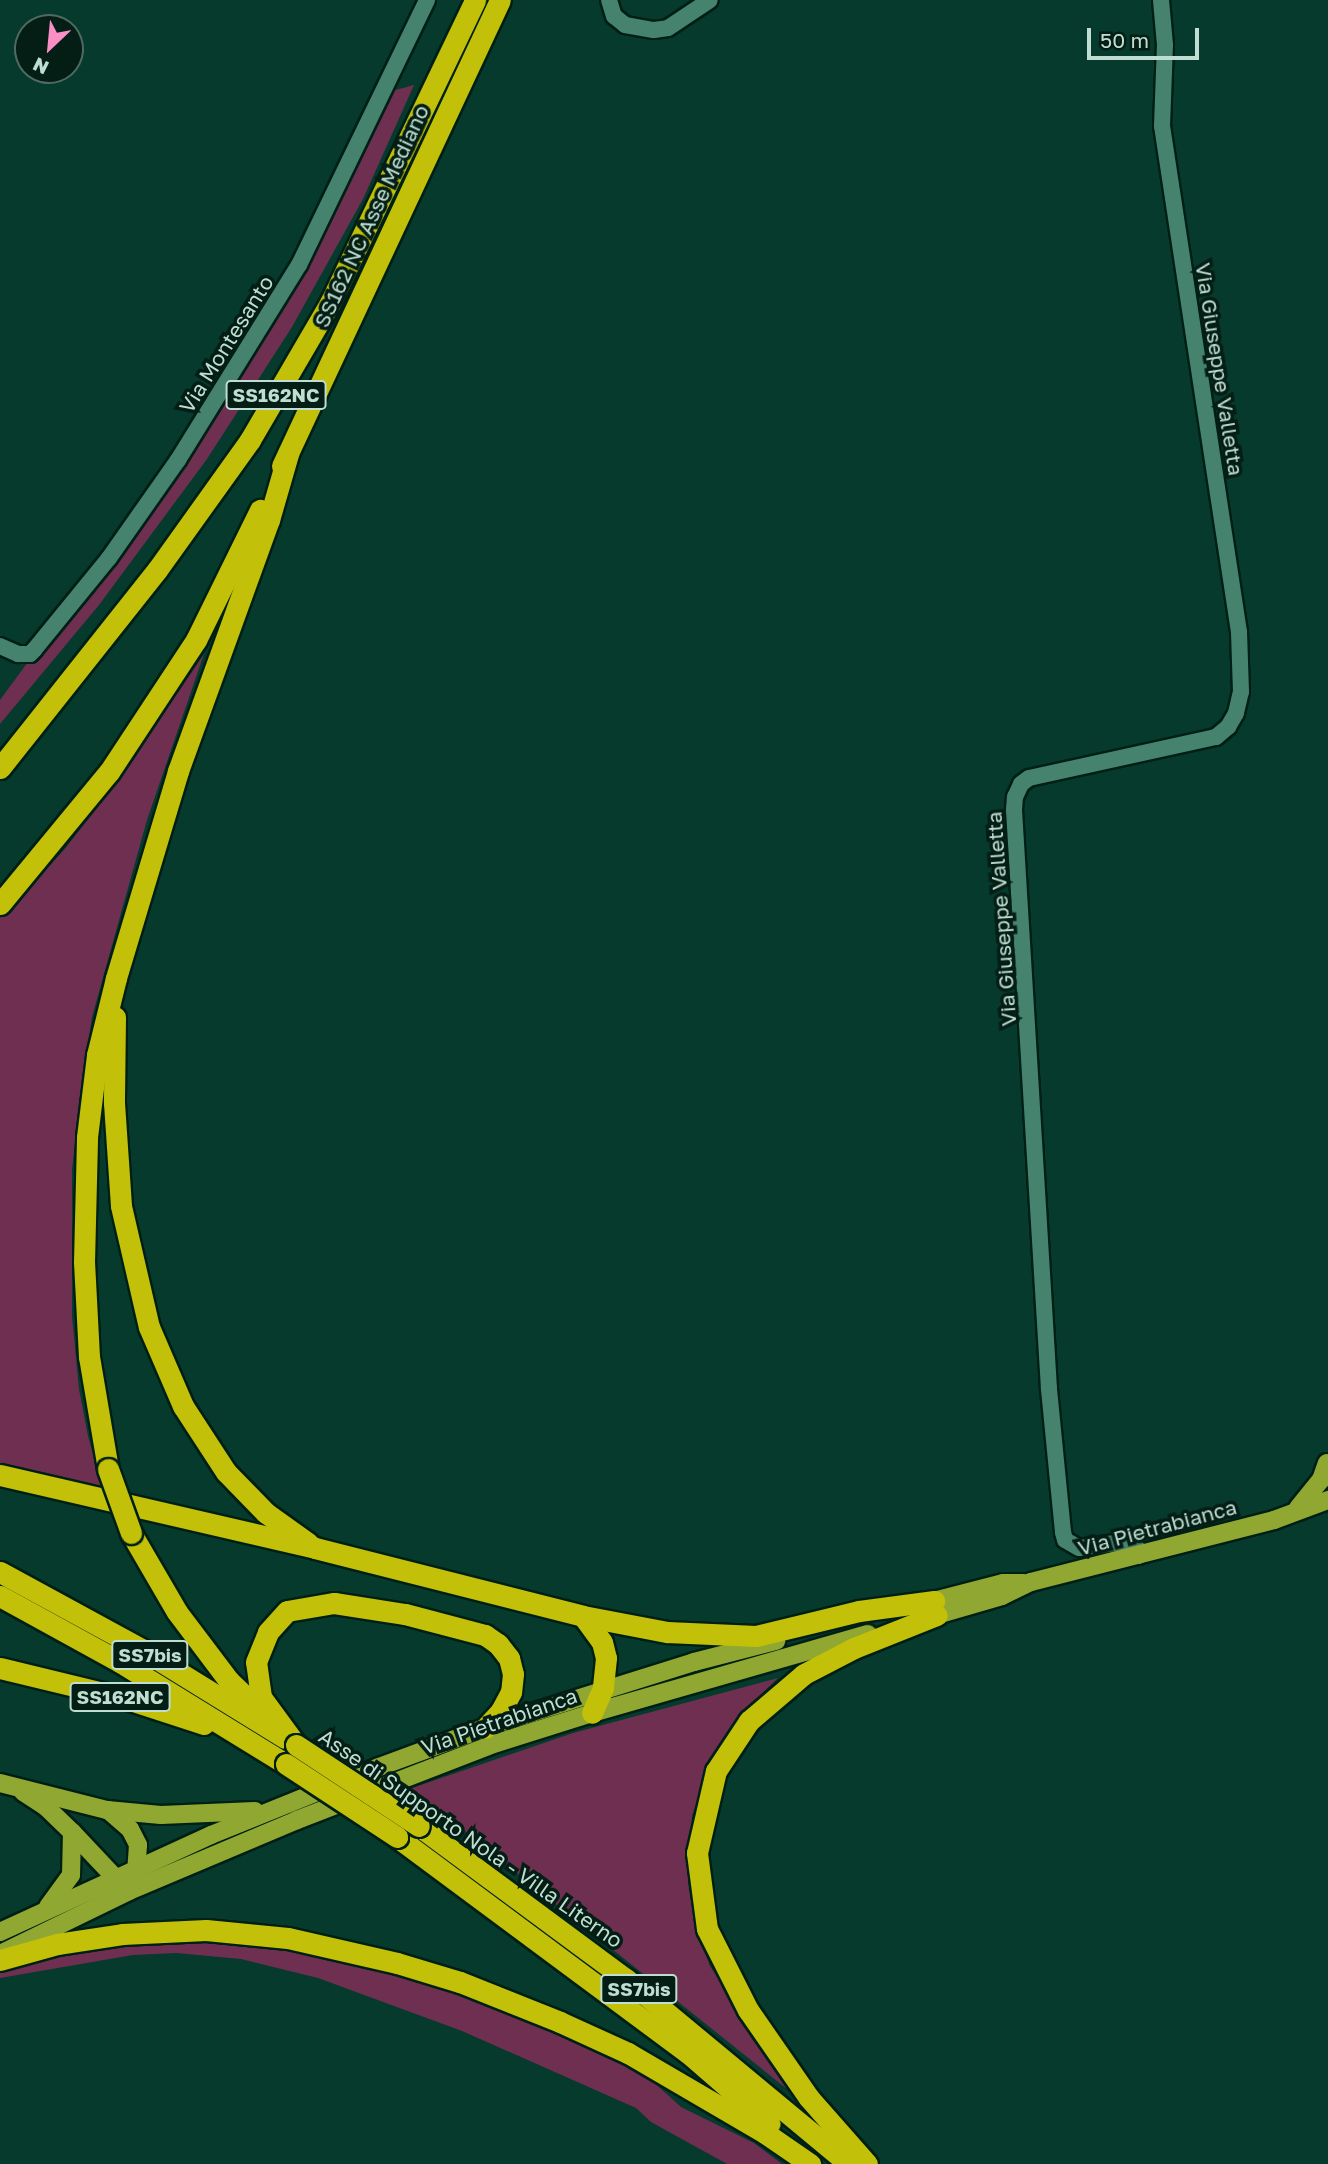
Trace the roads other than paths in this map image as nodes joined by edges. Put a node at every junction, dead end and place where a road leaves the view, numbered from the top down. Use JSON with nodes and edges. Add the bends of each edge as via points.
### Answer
{"nodes":[{"id":1,"x":427,"y":0,"type":"edge"},
{"id":2,"x":465,"y":0,"type":"edge"},
{"id":3,"x":475,"y":0,"type":"edge"},
{"id":4,"x":500,"y":0,"type":"edge"},
{"id":5,"x":609,"y":0,"type":"edge"},
{"id":6,"x":710,"y":0,"type":"edge"},
{"id":7,"x":1161,"y":0,"type":"edge"},
{"id":8,"x":446,"y":62,"type":"junction"},
{"id":9,"x":288,"y":454,"type":"junction"},
{"id":10,"x":0,"y":646,"type":"edge"},
{"id":11,"x":56,"y":697,"type":"junction"},
{"id":12,"x":0,"y":748,"type":"edge"},
{"id":13,"x":0,"y":768,"type":"edge"},
{"id":14,"x":0,"y":904,"type":"edge"},
{"id":15,"x":116,"y":978,"type":"junction"},
{"id":16,"x":1328,"y":1466,"type":"edge"},
{"id":17,"x":0,"y":1475,"type":"edge"},
{"id":18,"x":1328,"y":1500,"type":"edge"},
{"id":19,"x":1293,"y":1513,"type":"junction"},
{"id":20,"x":315,"y":1548,"type":"junction"},
{"id":21,"x":1139,"y":1556,"type":"junction"},
{"id":22,"x":0,"y":1572,"type":"edge"},
{"id":23,"x":0,"y":1596,"type":"edge"},
{"id":24,"x":936,"y":1608,"type":"junction"},
{"id":25,"x":583,"y":1616,"type":"junction"},
{"id":26,"x":0,"y":1668,"type":"edge"},
{"id":27,"x":601,"y":1691,"type":"junction"},
{"id":28,"x":592,"y":1713,"type":"junction"},
{"id":29,"x":485,"y":1728,"type":"junction"},
{"id":30,"x":237,"y":1734,"type":"junction"},
{"id":31,"x":296,"y":1745,"type":"junction"},
{"id":32,"x":7,"y":1785,"type":"edge"},
{"id":33,"x":107,"y":1810,"type":"junction"},
{"id":34,"x":272,"y":1810,"type":"junction"},
{"id":35,"x":72,"y":1832,"type":"junction"},
{"id":36,"x":138,"y":1867,"type":"junction"},
{"id":37,"x":113,"y":1878,"type":"junction"},
{"id":38,"x":129,"y":1891,"type":"junction"},
{"id":39,"x":45,"y":1911,"type":"junction"},
{"id":40,"x":0,"y":1933,"type":"edge"},
{"id":41,"x":0,"y":1954,"type":"edge"},
{"id":42,"x":0,"y":1960,"type":"edge"},
{"id":43,"x":812,"y":2164,"type":"edge"},
{"id":44,"x":849,"y":2164,"type":"edge"},
{"id":45,"x":867,"y":2164,"type":"edge"}],
"edges":[{"from":1,"to":10,"type":"street","name":"Via Montesanto","via":[[299,265],[178,460],[94,578],[34,650],[18,654]]},
{"from":2,"to":8,"type":"highway"},
{"from":3,"to":8,"type":"highway"},
{"from":4,"to":9,"type":"highway","name":"SS162 NC Asse Mediano"},
{"from":5,"to":6,"type":"street","via":[[614,16],[625,25],[654,30],[668,27]]},
{"from":7,"to":21,"type":"street","name":"Via Giuseppe Valletta","via":[[1165,46],[1162,126],[1239,632],[1241,692],[1232,720],[1216,737],[1029,778],[1014,797],[1049,1389],[1063,1532],[1065,1540],[1079,1548],[1129,1541]]},
{"from":8,"to":11,"type":"highway","number":"SS162NC","via":[[330,303],[250,440],[157,570]]},
{"from":9,"to":14,"type":"highway","via":[[196,640],[109,772]]},
{"from":9,"to":15,"type":"highway","via":[[269,520],[178,771]]},
{"from":11,"to":12,"type":"highway"},
{"from":11,"to":13,"type":"highway","number":"SS162NC"},
{"from":15,"to":20,"type":"highway","via":[[114,1103],[121,1206],[149,1327],[183,1406],[226,1472],[266,1513]]},
{"from":15,"to":31,"type":"highway","bridge":true,"via":[[97,1055],[87,1137],[84,1262],[89,1357],[108,1469],[131,1533],[177,1612],[229,1681]]},
{"from":16,"to":19,"type":"main road"},
{"from":17,"to":20,"type":"highway"},
{"from":18,"to":19,"type":"main road","name":"Via Pietrabianca"},
{"from":19,"to":21,"type":"main road","name":"Via Pietrabianca"},
{"from":20,"to":25,"type":"highway"},
{"from":21,"to":24,"type":"main road","name":"Via Pietrabianca","via":[[1031,1583],[1002,1596]]},
{"from":22,"to":31,"type":"highway","name":"Asse di Supporto Nola - Villa Literno","number":"SS7bis","via":[[141,1649]]},
{"from":23,"to":30,"type":"highway","name":"Asse di Supporto Nola - Villa Literno","number":"SS7bis"},
{"from":24,"to":25,"type":"highway","via":[[859,1611],[755,1636],[667,1632]]},
{"from":24,"to":27,"type":"main road","name":"Via Pietrabianca","via":[[694,1662]]},
{"from":24,"to":28,"type":"main road","name":"Via Pietrabianca"},
{"from":24,"to":45,"type":"highway","via":[[804,1674],[750,1721],[716,1771],[697,1853],[707,1929],[748,2010],[809,2098]]},
{"from":25,"to":27,"type":"highway","via":[[602,1642],[606,1658]]},
{"from":26,"to":30,"type":"highway","number":"SS162NC","via":[[124,1698]]},
{"from":27,"to":28,"type":"highway"},
{"from":27,"to":29,"type":"main road","name":"Via Pietrabianca"},
{"from":28,"to":38,"type":"main road","name":"Via Pietrabianca","via":[[485,1748]]},
{"from":29,"to":31,"type":"highway","via":[[501,1711],[513,1674],[509,1658],[498,1644],[485,1635],[432,1621],[334,1603],[287,1611],[268,1632],[256,1662],[261,1697]]},
{"from":29,"to":34,"type":"main road","name":"Via Pietrabianca"},
{"from":30,"to":43,"type":"highway","name":"Asse di Supporto Nola - Villa Literno","number":"SS7bis","bridge":true,"via":[[397,1837],[688,2053]]},
{"from":31,"to":44,"type":"highway","name":"Asse di Supporto Nola - Villa Literno","number":"SS7bis","bridge":true,"via":[[419,1826],[626,1979]]},
{"from":32,"to":33,"type":"main road"},
{"from":32,"to":35,"type":"main road","via":[[46,1807]]},
{"from":33,"to":34,"type":"main road","via":[[161,1815]]},
{"from":33,"to":36,"type":"main road","via":[[130,1829],[138,1845]]},
{"from":34,"to":36,"type":"main road","name":"Via Pietrabianca"},
{"from":35,"to":37,"type":"main road"},
{"from":35,"to":39,"type":"main road","via":[[71,1875]]},
{"from":36,"to":37,"type":"main road","name":"Via Pietrabianca"},
{"from":36,"to":38,"type":"main road"},
{"from":37,"to":38,"type":"main road"},
{"from":37,"to":39,"type":"main road","name":"Via Pietrabianca"},
{"from":38,"to":41,"type":"main road","name":"Via Pietrabianca"},
{"from":39,"to":40,"type":"main road","name":"Via Pietrabianca"},
{"from":42,"to":43,"type":"highway","via":[[57,1944],[122,1934],[206,1930],[288,1938],[397,1963],[460,1982],[628,2053]]}]}
